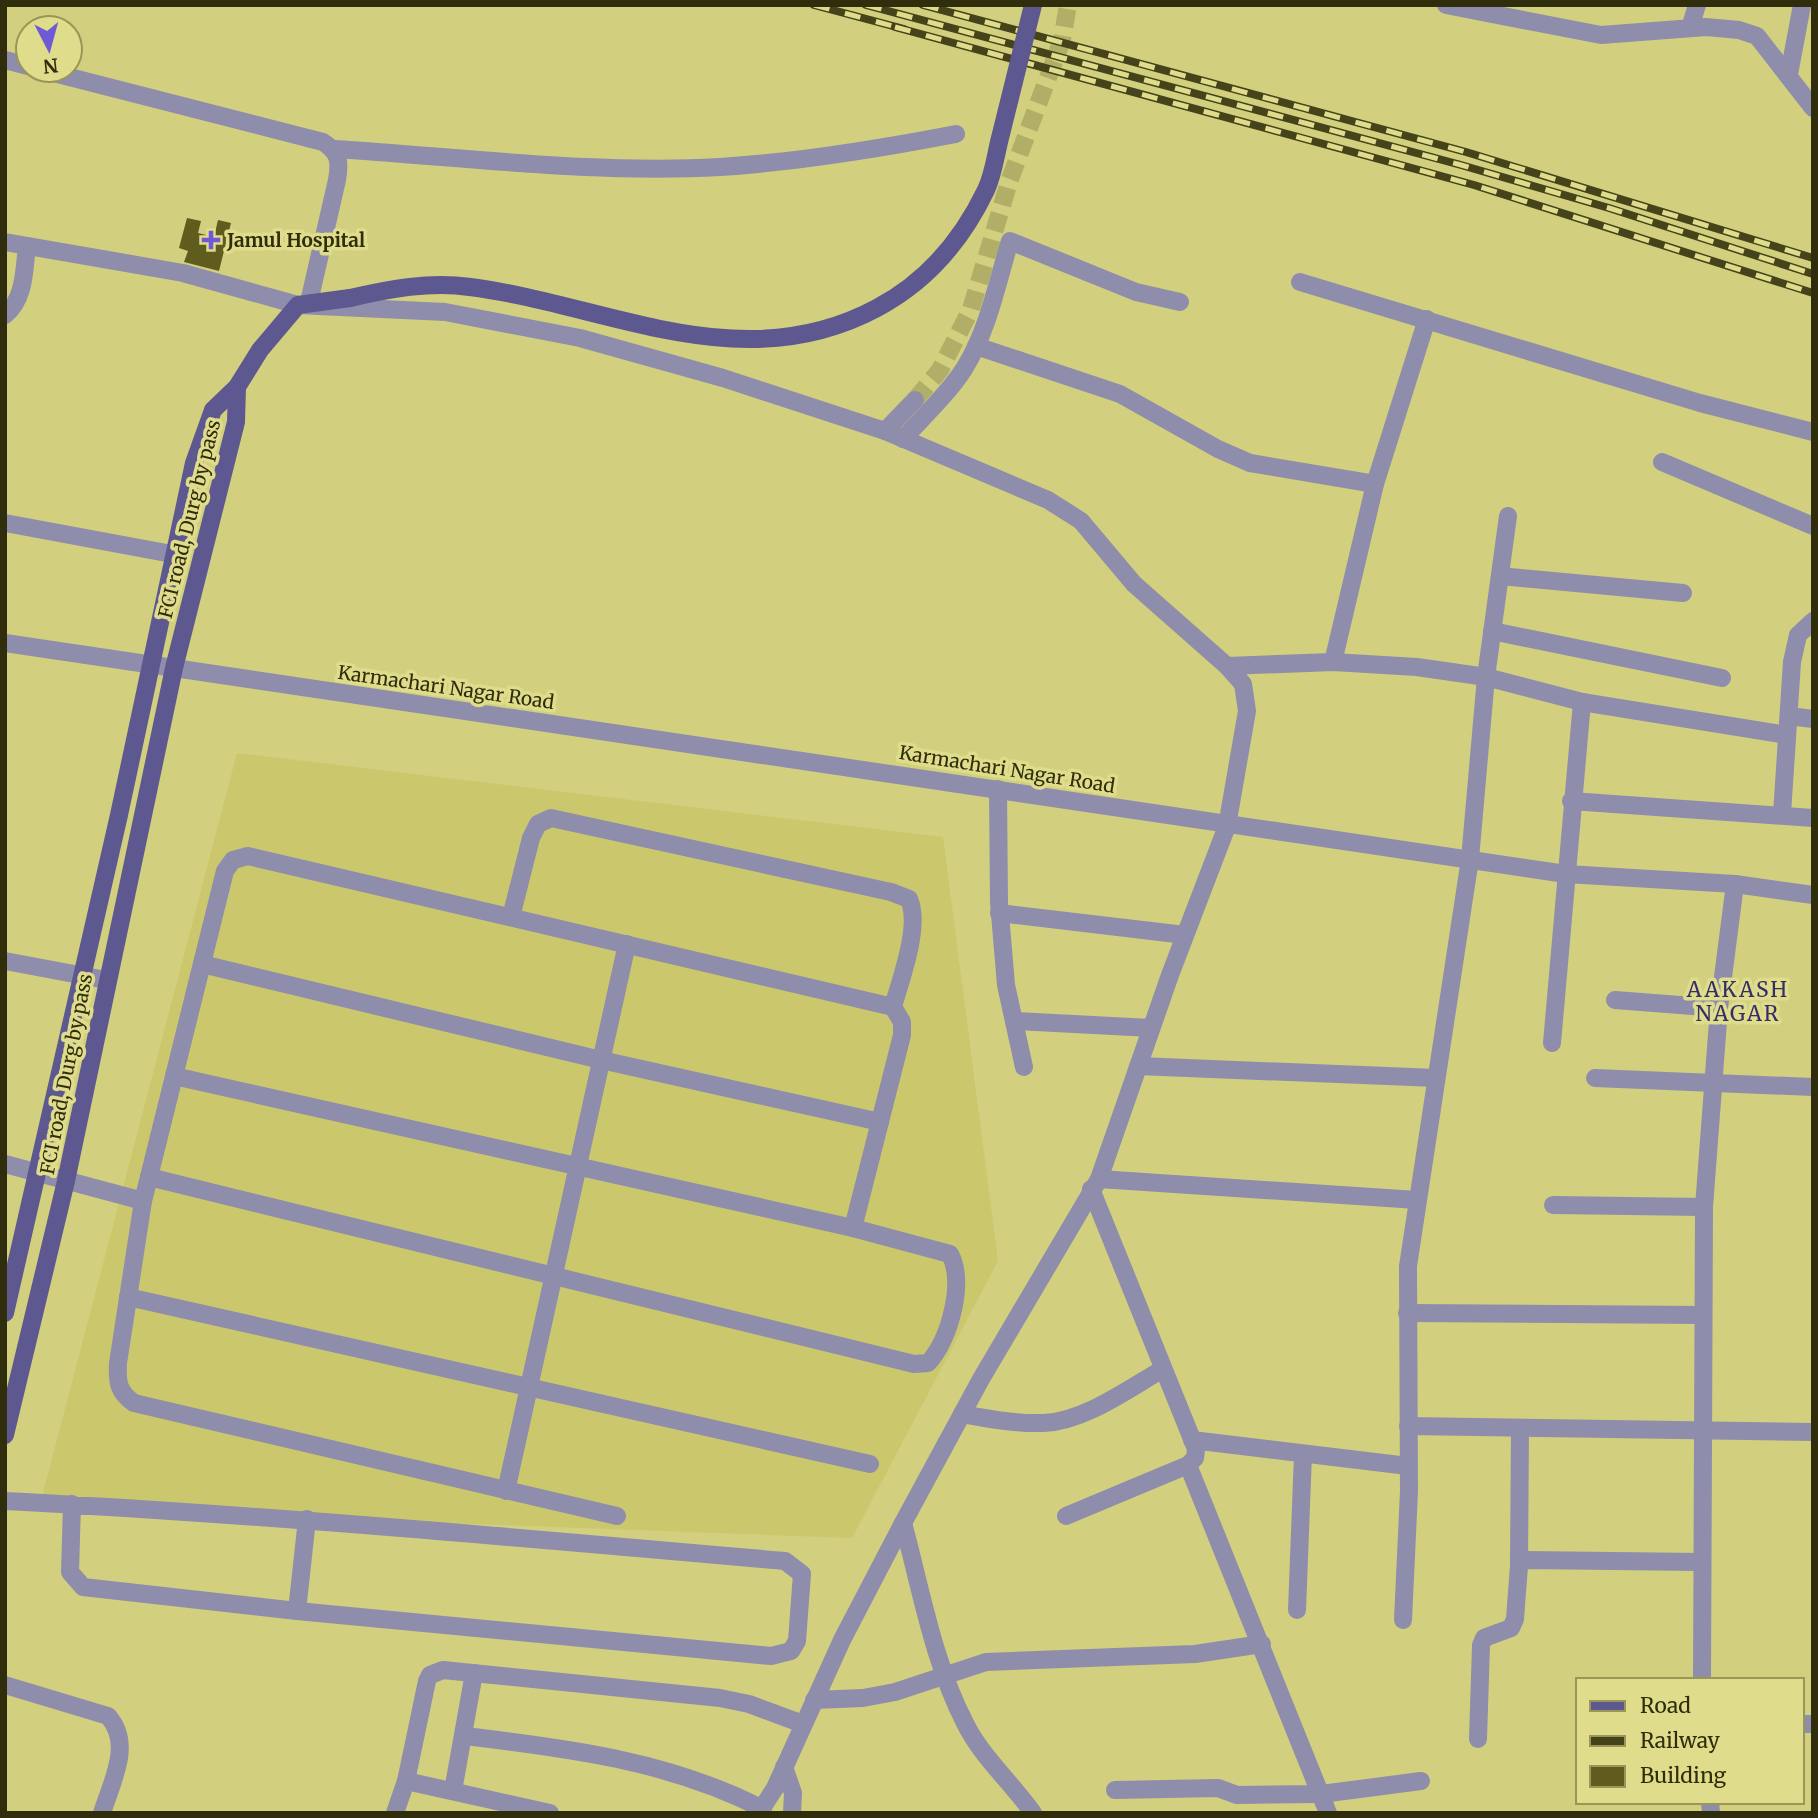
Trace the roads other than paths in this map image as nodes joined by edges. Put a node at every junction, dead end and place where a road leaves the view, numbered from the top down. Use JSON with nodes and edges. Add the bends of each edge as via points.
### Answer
{"nodes":[{"id":1,"x":1033,"y":5,"type":"edge"},
{"id":2,"x":1446,"y":5,"type":"edge"},
{"id":3,"x":1697,"y":5,"type":"edge"},
{"id":4,"x":1802,"y":5,"type":"edge"},
{"id":5,"x":1690,"y":28,"type":"junction"},
{"id":6,"x":1788,"y":74,"type":"junction"},
{"id":7,"x":84,"y":81,"type":"edge"},
{"id":8,"x":1813,"y":108,"type":"edge"},
{"id":9,"x":956,"y":134,"type":"dead end"},
{"id":10,"x":334,"y":149,"type":"junction"},
{"id":11,"x":5,"y":242,"type":"edge"},
{"id":12,"x":27,"y":246,"type":"junction"},
{"id":13,"x":1300,"y":282,"type":"dead end"},
{"id":14,"x":1180,"y":302,"type":"dead end"},
{"id":15,"x":303,"y":303,"type":"junction"},
{"id":16,"x":5,"y":316,"type":"edge"},
{"id":17,"x":1427,"y":319,"type":"junction"},
{"id":18,"x":976,"y":346,"type":"junction"},
{"id":19,"x":237,"y":387,"type":"junction"},
{"id":20,"x":915,"y":400,"type":"tunnel mouth"},
{"id":21,"x":885,"y":431,"type":"junction"},
{"id":22,"x":1813,"y":432,"type":"edge"},
{"id":23,"x":903,"y":439,"type":"junction"},
{"id":24,"x":1662,"y":462,"type":"dead end"},
{"id":25,"x":1375,"y":484,"type":"junction"},
{"id":26,"x":1508,"y":516,"type":"dead end"},
{"id":27,"x":5,"y":523,"type":"edge"},
{"id":28,"x":1813,"y":526,"type":"edge"},
{"id":29,"x":172,"y":554,"type":"junction"},
{"id":30,"x":1500,"y":576,"type":"junction"},
{"id":31,"x":1684,"y":593,"type":"dead end"},
{"id":32,"x":1813,"y":621,"type":"edge"},
{"id":33,"x":1492,"y":631,"type":"junction"},
{"id":34,"x":5,"y":643,"type":"edge"},
{"id":35,"x":1333,"y":662,"type":"junction"},
{"id":36,"x":149,"y":664,"type":"junction"},
{"id":37,"x":1227,"y":666,"type":"junction"},
{"id":38,"x":174,"y":668,"type":"junction"},
{"id":39,"x":1486,"y":677,"type":"junction"},
{"id":40,"x":1722,"y":678,"type":"dead end"},
{"id":41,"x":1582,"y":702,"type":"junction"},
{"id":42,"x":1788,"y":716,"type":"junction"},
{"id":43,"x":1813,"y":719,"type":"edge"},
{"id":44,"x":1787,"y":735,"type":"junction"},
{"id":45,"x":998,"y":789,"type":"junction"},
{"id":46,"x":1571,"y":801,"type":"junction"},
{"id":47,"x":1782,"y":814,"type":"junction"},
{"id":48,"x":1813,"y":818,"type":"edge"},
{"id":49,"x":1227,"y":826,"type":"junction"},
{"id":50,"x":1470,"y":859,"type":"junction"},
{"id":51,"x":1566,"y":874,"type":"junction"},
{"id":52,"x":1735,"y":884,"type":"junction"},
{"id":53,"x":1813,"y":895,"type":"edge"},
{"id":54,"x":999,"y":913,"type":"junction"},
{"id":55,"x":511,"y":917,"type":"junction"},
{"id":56,"x":1185,"y":935,"type":"junction"},
{"id":57,"x":627,"y":944,"type":"junction"},
{"id":58,"x":5,"y":961,"type":"edge"},
{"id":59,"x":202,"y":964,"type":"junction"},
{"id":60,"x":82,"y":976,"type":"junction"},
{"id":61,"x":106,"y":980,"type":"junction"},
{"id":62,"x":1615,"y":1000,"type":"dead end"},
{"id":63,"x":893,"y":1007,"type":"junction"},
{"id":64,"x":1719,"y":1008,"type":"junction"},
{"id":65,"x":1014,"y":1021,"type":"junction"},
{"id":66,"x":1151,"y":1028,"type":"junction"},
{"id":67,"x":1552,"y":1043,"type":"dead end"},
{"id":68,"x":601,"y":1060,"type":"junction"},
{"id":69,"x":1138,"y":1066,"type":"junction"},
{"id":70,"x":1024,"y":1067,"type":"dead end"},
{"id":71,"x":174,"y":1076,"type":"junction"},
{"id":72,"x":1436,"y":1078,"type":"junction"},
{"id":73,"x":1595,"y":1078,"type":"dead end"},
{"id":74,"x":1714,"y":1082,"type":"junction"},
{"id":75,"x":1813,"y":1087,"type":"edge"},
{"id":76,"x":880,"y":1122,"type":"junction"},
{"id":77,"x":5,"y":1164,"type":"edge"},
{"id":78,"x":577,"y":1166,"type":"junction"},
{"id":79,"x":36,"y":1173,"type":"junction"},
{"id":80,"x":149,"y":1177,"type":"junction"},
{"id":81,"x":66,"y":1181,"type":"junction"},
{"id":82,"x":1095,"y":1184,"type":"junction"},
{"id":83,"x":1416,"y":1200,"type":"junction"},
{"id":84,"x":143,"y":1201,"type":"junction"},
{"id":85,"x":1553,"y":1205,"type":"dead end"},
{"id":86,"x":1704,"y":1207,"type":"junction"},
{"id":87,"x":853,"y":1228,"type":"junction"},
{"id":88,"x":552,"y":1276,"type":"junction"},
{"id":89,"x":128,"y":1297,"type":"junction"},
{"id":90,"x":5,"y":1313,"type":"edge"},
{"id":91,"x":1407,"y":1313,"type":"junction"},
{"id":92,"x":1703,"y":1315,"type":"junction"},
{"id":93,"x":1163,"y":1369,"type":"junction"},
{"id":94,"x":528,"y":1389,"type":"junction"},
{"id":95,"x":962,"y":1414,"type":"junction"},
{"id":96,"x":1408,"y":1426,"type":"junction"},
{"id":97,"x":1520,"y":1428,"type":"junction"},
{"id":98,"x":1702,"y":1432,"type":"junction"},
{"id":99,"x":1813,"y":1432,"type":"edge"},
{"id":100,"x":5,"y":1435,"type":"edge"},
{"id":101,"x":1192,"y":1440,"type":"junction"},
{"id":102,"x":1303,"y":1454,"type":"junction"},
{"id":103,"x":870,"y":1464,"type":"dead end"},
{"id":104,"x":1188,"y":1465,"type":"junction"},
{"id":105,"x":1408,"y":1466,"type":"junction"},
{"id":106,"x":506,"y":1491,"type":"junction"},
{"id":107,"x":5,"y":1501,"type":"edge"},
{"id":108,"x":72,"y":1504,"type":"junction"},
{"id":109,"x":617,"y":1516,"type":"dead end"},
{"id":110,"x":1066,"y":1516,"type":"dead end"},
{"id":111,"x":307,"y":1519,"type":"junction"},
{"id":112,"x":903,"y":1523,"type":"junction"},
{"id":113,"x":1700,"y":1562,"type":"junction"},
{"id":114,"x":1520,"y":1566,"type":"junction"},
{"id":115,"x":1297,"y":1609,"type":"dead end"},
{"id":116,"x":297,"y":1611,"type":"junction"},
{"id":117,"x":1403,"y":1620,"type":"dead end"},
{"id":118,"x":1262,"y":1644,"type":"junction"},
{"id":119,"x":474,"y":1673,"type":"junction"},
{"id":120,"x":945,"y":1674,"type":"junction"},
{"id":121,"x":1702,"y":1678,"type":"edge"},
{"id":122,"x":5,"y":1685,"type":"edge"},
{"id":123,"x":814,"y":1700,"type":"junction"},
{"id":124,"x":803,"y":1724,"type":"junction"},
{"id":125,"x":465,"y":1737,"type":"junction"},
{"id":126,"x":1478,"y":1740,"type":"dead end"},
{"id":127,"x":784,"y":1767,"type":"junction"},
{"id":128,"x":406,"y":1781,"type":"junction"},
{"id":129,"x":1421,"y":1781,"type":"dead end"},
{"id":130,"x":1115,"y":1790,"type":"dead end"},
{"id":131,"x":453,"y":1791,"type":"junction"},
{"id":132,"x":1321,"y":1794,"type":"junction"},
{"id":133,"x":761,"y":1811,"type":"edge"},
{"id":134,"x":102,"y":1813,"type":"edge"},
{"id":135,"x":395,"y":1813,"type":"edge"},
{"id":136,"x":550,"y":1813,"type":"edge"},
{"id":137,"x":792,"y":1813,"type":"edge"},
{"id":138,"x":1032,"y":1813,"type":"edge"},
{"id":139,"x":1328,"y":1813,"type":"edge"}],
"edges":[{"from":1,"to":15,"type":"main road","bridge":true,"via":[[988,187],[963,232],[928,273],[893,300],[849,323],[815,334],[752,341],[673,333],[469,287],[397,287]]},
{"from":2,"to":5,"type":"street","via":[[1601,35]]},
{"from":3,"to":5,"type":"street"},
{"from":4,"to":6,"type":"street"},
{"from":5,"to":6,"type":"street","via":[[1739,30],[1757,36]]},
{"from":6,"to":8,"type":"street"},
{"from":7,"to":10,"type":"street","via":[[323,142]]},
{"from":9,"to":10,"type":"street","via":[[841,156],[719,167],[574,166]]},
{"from":10,"to":15,"type":"street","via":[[340,161],[338,180]]},
{"from":11,"to":12,"type":"street"},
{"from":12,"to":15,"type":"street","via":[[183,273]]},
{"from":12,"to":16,"type":"street","via":[[22,287]]},
{"from":13,"to":17,"type":"street"},
{"from":14,"to":18,"type":"street","via":[[1136,292],[1010,241]]},
{"from":15,"to":19,"type":"main road","via":[[260,350]]},
{"from":15,"to":21,"type":"street","via":[[445,312],[580,338]]},
{"from":17,"to":22,"type":"street","via":[[1700,403]]},
{"from":17,"to":25,"type":"street"},
{"from":18,"to":23,"type":"street","via":[[949,390]]},
{"from":18,"to":25,"type":"street","via":[[1120,394],[1250,463]]},
{"from":19,"to":29,"type":"main road","name":"FCI road, Durg by pass","via":[[213,410],[194,463]]},
{"from":19,"to":38,"type":"main road","name":"FCI road, Durg by pass","via":[[236,422]]},
{"from":20,"to":21,"type":"street"},
{"from":21,"to":23,"type":"street"},
{"from":23,"to":37,"type":"street","via":[[1048,500],[1081,521],[1134,584]]},
{"from":24,"to":28,"type":"street"},
{"from":25,"to":35,"type":"street"},
{"from":26,"to":30,"type":"street"},
{"from":27,"to":29,"type":"street"},
{"from":29,"to":36,"type":"main road","name":"FCI road, Durg by pass"},
{"from":30,"to":31,"type":"street"},
{"from":30,"to":33,"type":"street"},
{"from":32,"to":42,"type":"street","via":[[1798,635]]},
{"from":33,"to":39,"type":"street"},
{"from":33,"to":40,"type":"street"},
{"from":34,"to":36,"type":"street","name":"Karmachari Nagar Road"},
{"from":35,"to":37,"type":"street"},
{"from":35,"to":39,"type":"street"},
{"from":36,"to":38,"type":"street","name":"Karmachari Nagar Road"},
{"from":36,"to":60,"type":"main road","name":"FCI road, Durg by pass"},
{"from":37,"to":49,"type":"street","via":[[1243,684],[1247,710]]},
{"from":38,"to":45,"type":"street","name":"Karmachari Nagar Road"},
{"from":38,"to":61,"type":"main road","name":"FCI road, Durg by pass"},
{"from":39,"to":41,"type":"street"},
{"from":39,"to":50,"type":"street"},
{"from":41,"to":44,"type":"street"},
{"from":41,"to":46,"type":"street"},
{"from":42,"to":43,"type":"street"},
{"from":42,"to":44,"type":"street"},
{"from":44,"to":47,"type":"street"},
{"from":45,"to":49,"type":"street","name":"Karmachari Nagar Road"},
{"from":45,"to":54,"type":"street"},
{"from":46,"to":47,"type":"street"},
{"from":46,"to":51,"type":"street"},
{"from":47,"to":48,"type":"street"},
{"from":49,"to":50,"type":"street","name":"Karmachari Nagar Road"},
{"from":49,"to":56,"type":"street"},
{"from":50,"to":51,"type":"street","name":"Karmachari Nagar Road"},
{"from":50,"to":72,"type":"street"},
{"from":51,"to":52,"type":"street","name":"Karmachari Nagar Road"},
{"from":51,"to":67,"type":"street"},
{"from":52,"to":53,"type":"street","name":"Karmachari Nagar Road"},
{"from":52,"to":64,"type":"street"},
{"from":54,"to":56,"type":"street"},
{"from":54,"to":65,"type":"street"},
{"from":55,"to":57,"type":"street"},
{"from":55,"to":59,"type":"street","via":[[248,856],[233,860],[225,872]]},
{"from":55,"to":63,"type":"street","via":[[531,838],[538,824],[551,818],[891,892],[909,899],[914,923]]},
{"from":56,"to":66,"type":"street"},
{"from":57,"to":63,"type":"street"},
{"from":57,"to":68,"type":"street"},
{"from":58,"to":60,"type":"street"},
{"from":59,"to":68,"type":"street"},
{"from":59,"to":71,"type":"street"},
{"from":60,"to":61,"type":"street"},
{"from":60,"to":79,"type":"main road","name":"FCI road, Durg by pass"},
{"from":61,"to":81,"type":"main road","name":"FCI road, Durg by pass"},
{"from":62,"to":64,"type":"street"},
{"from":63,"to":76,"type":"street","via":[[902,1022],[902,1035]]},
{"from":64,"to":74,"type":"street"},
{"from":65,"to":66,"type":"street"},
{"from":65,"to":70,"type":"street"},
{"from":66,"to":69,"type":"street"},
{"from":68,"to":76,"type":"street"},
{"from":68,"to":78,"type":"street"},
{"from":69,"to":72,"type":"street"},
{"from":69,"to":82,"type":"street"},
{"from":71,"to":78,"type":"street"},
{"from":71,"to":80,"type":"street"},
{"from":72,"to":83,"type":"street"},
{"from":73,"to":74,"type":"street"},
{"from":74,"to":75,"type":"street"},
{"from":74,"to":86,"type":"street"},
{"from":76,"to":87,"type":"street"},
{"from":77,"to":79,"type":"street"},
{"from":78,"to":87,"type":"street"},
{"from":78,"to":88,"type":"street"},
{"from":79,"to":81,"type":"street"},
{"from":79,"to":90,"type":"main road","name":"FCI road, Durg by pass"},
{"from":80,"to":84,"type":"street"},
{"from":80,"to":88,"type":"street"},
{"from":81,"to":84,"type":"street"},
{"from":81,"to":100,"type":"main road","name":"FCI road, Durg by pass"},
{"from":82,"to":83,"type":"street"},
{"from":82,"to":93,"type":"street"},
{"from":82,"to":95,"type":"street"},
{"from":83,"to":91,"type":"street"},
{"from":84,"to":89,"type":"street"},
{"from":85,"to":86,"type":"street"},
{"from":86,"to":92,"type":"street"},
{"from":87,"to":88,"type":"street","via":[[950,1254],[959,1283],[940,1350],[928,1363],[899,1360]]},
{"from":88,"to":94,"type":"street"},
{"from":89,"to":94,"type":"street"},
{"from":89,"to":106,"type":"street","via":[[117,1382],[122,1395],[134,1403]]},
{"from":91,"to":92,"type":"street"},
{"from":91,"to":96,"type":"street"},
{"from":92,"to":98,"type":"street"},
{"from":93,"to":95,"type":"street","via":[[1068,1418],[1046,1423],[1010,1423]]},
{"from":93,"to":101,"type":"street"},
{"from":94,"to":103,"type":"street"},
{"from":94,"to":106,"type":"street"},
{"from":95,"to":112,"type":"street"},
{"from":96,"to":97,"type":"street"},
{"from":96,"to":105,"type":"street"},
{"from":97,"to":98,"type":"street"},
{"from":97,"to":114,"type":"street"},
{"from":98,"to":99,"type":"street"},
{"from":98,"to":113,"type":"street"},
{"from":101,"to":102,"type":"street"},
{"from":101,"to":104,"type":"street","via":[[1195,1458]]},
{"from":102,"to":105,"type":"street"},
{"from":102,"to":115,"type":"street"},
{"from":104,"to":110,"type":"street"},
{"from":104,"to":118,"type":"street"},
{"from":105,"to":117,"type":"street"},
{"from":106,"to":109,"type":"street"},
{"from":107,"to":108,"type":"street"},
{"from":108,"to":111,"type":"street"},
{"from":108,"to":116,"type":"street","via":[[70,1572],[83,1587]]},
{"from":111,"to":116,"type":"street"},
{"from":111,"to":116,"type":"street","via":[[785,1561],[802,1574],[803,1586],[797,1641],[791,1651],[771,1656]]},
{"from":112,"to":120,"type":"street"},
{"from":112,"to":123,"type":"street"},
{"from":113,"to":114,"type":"street","via":[[1534,1559]]},
{"from":113,"to":121,"type":"street"},
{"from":114,"to":126,"type":"street","via":[[1511,1628],[1484,1638],[1481,1645]]},
{"from":118,"to":120,"type":"street","via":[[1195,1654],[986,1662]]},
{"from":118,"to":132,"type":"street"},
{"from":119,"to":124,"type":"street","via":[[720,1698]]},
{"from":119,"to":125,"type":"street"},
{"from":119,"to":128,"type":"street","via":[[443,1670],[430,1675]]},
{"from":120,"to":123,"type":"street","via":[[895,1692]]},
{"from":120,"to":138,"type":"street","via":[[966,1726]]},
{"from":122,"to":134,"type":"street","via":[[108,1716],[117,1725],[122,1738],[120,1753]]},
{"from":123,"to":124,"type":"street"},
{"from":124,"to":127,"type":"street"},
{"from":125,"to":131,"type":"street"},
{"from":125,"to":133,"type":"street","via":[[635,1762],[710,1785]]},
{"from":127,"to":133,"type":"street"},
{"from":127,"to":137,"type":"street","via":[[793,1793]]},
{"from":128,"to":131,"type":"street"},
{"from":128,"to":135,"type":"street"},
{"from":129,"to":132,"type":"street"},
{"from":130,"to":132,"type":"street","via":[[1218,1787],[1237,1795]]},
{"from":131,"to":136,"type":"street"},
{"from":132,"to":139,"type":"street"}]}
